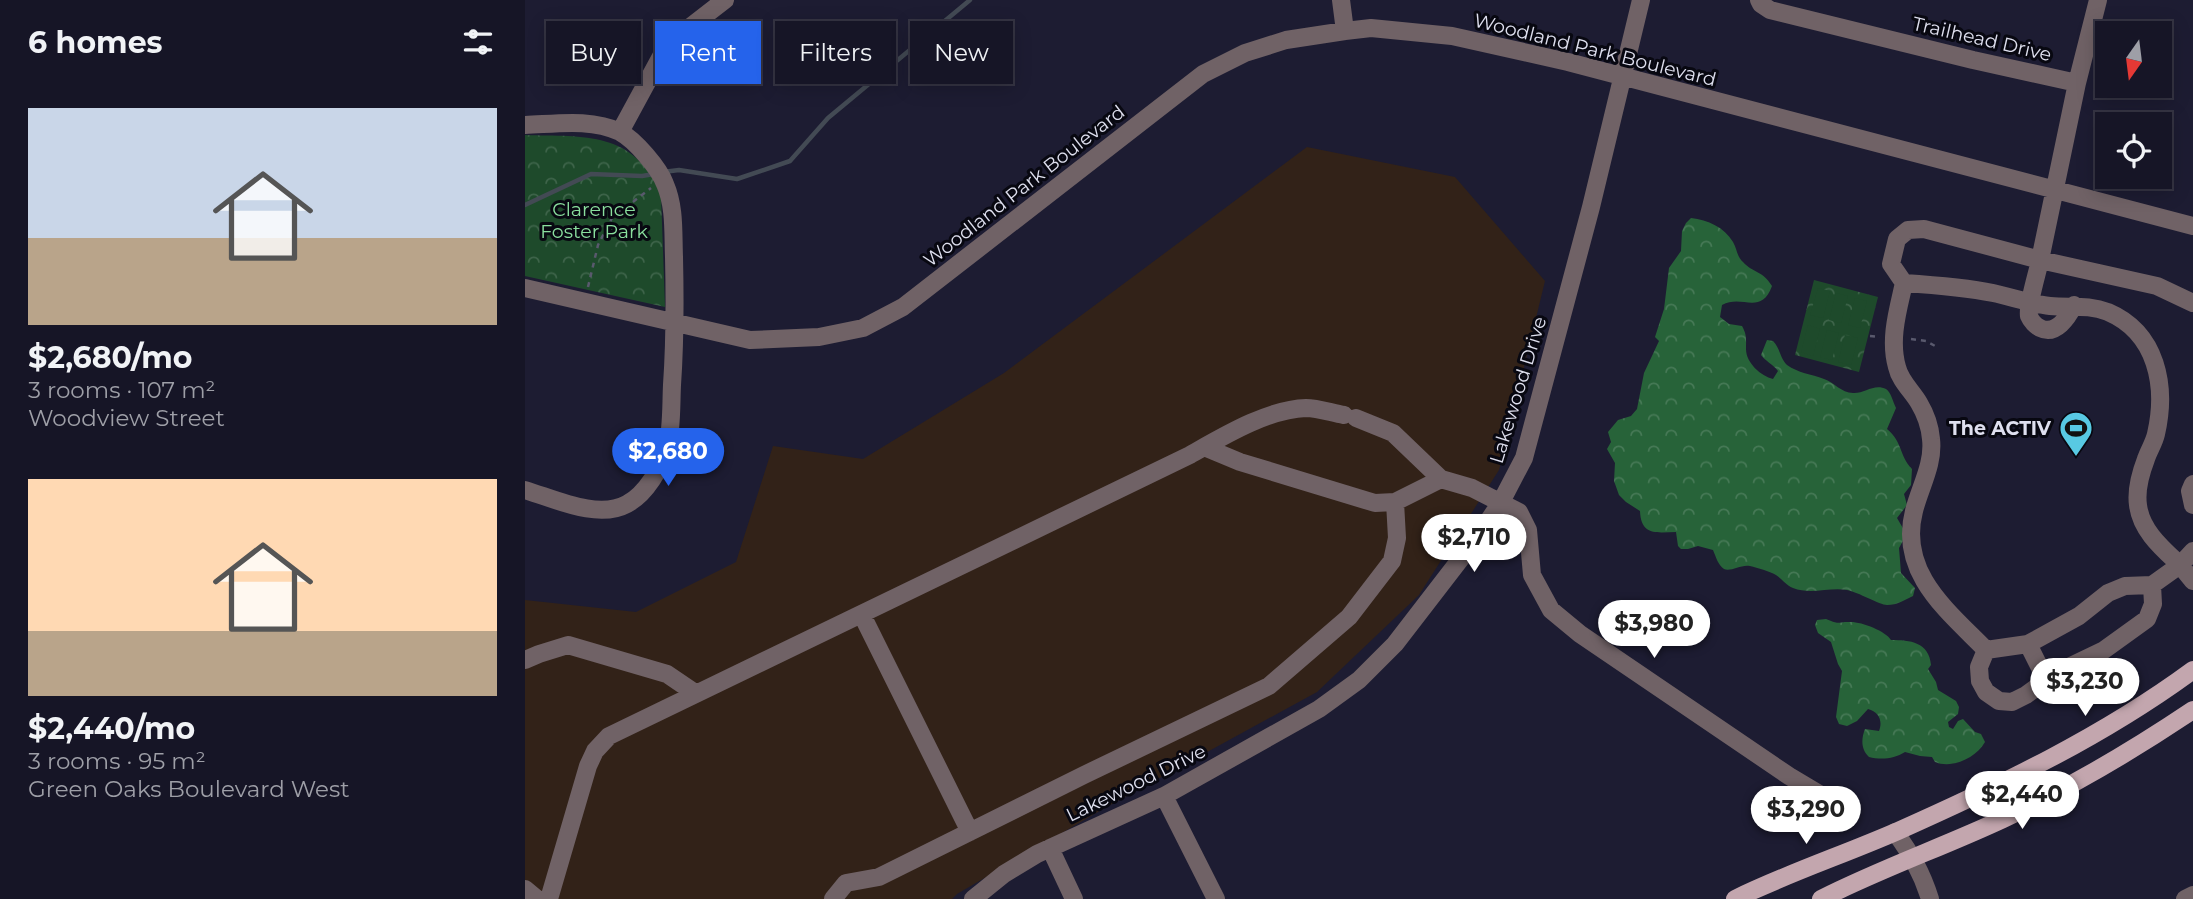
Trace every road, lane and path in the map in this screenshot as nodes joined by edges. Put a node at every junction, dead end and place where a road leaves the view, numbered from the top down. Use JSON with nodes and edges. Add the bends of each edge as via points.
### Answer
{"nodes":[{"id":1,"x":725,"y":0,"type":"edge"},
{"id":2,"x":1342,"y":0,"type":"edge"},
{"id":3,"x":1640,"y":0,"type":"edge"},
{"id":4,"x":1759,"y":0,"type":"edge"},
{"id":5,"x":2098,"y":0,"type":"edge"},
{"id":6,"x":1345,"y":31,"type":"junction"},
{"id":7,"x":1622,"y":77,"type":"junction"},
{"id":8,"x":2077,"y":83,"type":"junction"},
{"id":9,"x":525,"y":125,"type":"edge"},
{"id":10,"x":620,"y":132,"type":"junction"},
{"id":11,"x":654,"y":186,"type":"dead end"},
{"id":12,"x":2056,"y":190,"type":"junction"},
{"id":13,"x":2193,"y":226,"type":"edge"},
{"id":14,"x":2040,"y":260,"type":"junction"},
{"id":15,"x":1904,"y":283,"type":"junction"},
{"id":16,"x":588,"y":287,"type":"dead end"},
{"id":17,"x":525,"y":288,"type":"edge"},
{"id":18,"x":2031,"y":303,"type":"junction"},
{"id":19,"x":2193,"y":303,"type":"edge"},
{"id":20,"x":675,"y":324,"type":"junction"},
{"id":21,"x":1204,"y":447,"type":"junction"},
{"id":22,"x":1441,"y":479,"type":"junction"},
{"id":23,"x":2193,"y":484,"type":"edge"},
{"id":24,"x":525,"y":490,"type":"edge"},
{"id":25,"x":1395,"y":502,"type":"junction"},
{"id":26,"x":1501,"y":502,"type":"junction"},
{"id":27,"x":2193,"y":505,"type":"edge"},
{"id":28,"x":2193,"y":551,"type":"edge"},
{"id":29,"x":2180,"y":565,"type":"junction"},
{"id":30,"x":2193,"y":581,"type":"edge"},
{"id":31,"x":2152,"y":585,"type":"junction"},
{"id":32,"x":862,"y":615,"type":"junction"},
{"id":33,"x":2028,"y":644,"type":"junction"},
{"id":34,"x":1986,"y":650,"type":"junction"},
{"id":35,"x":525,"y":660,"type":"edge"},
{"id":36,"x":2193,"y":670,"type":"edge"},
{"id":37,"x":2046,"y":680,"type":"junction"},
{"id":38,"x":695,"y":693,"type":"junction"},
{"id":39,"x":2193,"y":710,"type":"edge"},
{"id":40,"x":1164,"y":796,"type":"junction"},
{"id":41,"x":1846,"y":810,"type":"dead end"},
{"id":42,"x":970,"y":832,"type":"junction"},
{"id":43,"x":1895,"y":832,"type":"junction"},
{"id":44,"x":1049,"y":848,"type":"junction"},
{"id":45,"x":1914,"y":857,"type":"junction"},
{"id":46,"x":525,"y":889,"type":"edge"},
{"id":47,"x":2193,"y":895,"type":"edge"},
{"id":48,"x":537,"y":899,"type":"edge"},
{"id":49,"x":549,"y":899,"type":"edge"},
{"id":50,"x":833,"y":899,"type":"edge"},
{"id":51,"x":973,"y":899,"type":"edge"},
{"id":52,"x":1074,"y":899,"type":"edge"},
{"id":53,"x":1216,"y":899,"type":"edge"},
{"id":54,"x":1735,"y":899,"type":"edge"},
{"id":55,"x":1821,"y":899,"type":"edge"},
{"id":56,"x":1930,"y":899,"type":"edge"},
{"id":57,"x":2185,"y":899,"type":"edge"}],
"edges":[{"from":1,"to":10,"type":"street","via":[[665,49]]},
{"from":2,"to":6,"type":"street"},
{"from":3,"to":7,"type":"street","name":"Lakewood Drive"},
{"from":4,"to":8,"type":"street","name":"Trailhead Drive","via":[[1770,10]]},
{"from":5,"to":8,"type":"street"},
{"from":6,"to":7,"type":"street","name":"Woodland Park Boulevard","via":[[1371,28],[1452,36]]},
{"from":6,"to":20,"type":"street","name":"Woodland Park Boulevard","via":[[1286,40],[1203,74],[903,307],[863,328],[819,337],[750,340]]},
{"from":7,"to":12,"type":"street","name":"Woodland Park Boulevard"},
{"from":7,"to":26,"type":"street","name":"Lakewood Drive","via":[[1524,458]]},
{"from":8,"to":12,"type":"street"},
{"from":9,"to":10,"type":"street","via":[[580,122]]},
{"from":10,"to":20,"type":"street","via":[[664,181],[673,208]]},
{"from":11,"to":16,"type":"path","via":[[612,218],[599,244]]},
{"from":12,"to":13,"type":"street","name":"Woodland Park Boulevard"},
{"from":12,"to":14,"type":"street"},
{"from":14,"to":15,"type":"street","via":[[1924,229],[1908,230],[1896,239],[1891,264]]},
{"from":14,"to":18,"type":"street"},
{"from":14,"to":19,"type":"street","via":[[2157,286]]},
{"from":15,"to":18,"type":"street","via":[[1981,291]]},
{"from":15,"to":34,"type":"street","via":[[1893,341],[1897,368],[1920,404],[1931,439],[1930,462],[1913,514],[1912,545],[1931,593]]},
{"from":17,"to":20,"type":"street","name":"Woodland Park Boulevard"},
{"from":18,"to":29,"type":"street","via":[[2110,313],[2148,344],[2160,391],[2156,436],[2145,460],[2138,506],[2156,542]]},
{"from":20,"to":24,"type":"street","via":[[667,447],[643,491],[629,504],[594,511]]},
{"from":21,"to":22,"type":"street","via":[[1279,413],[1307,408],[1393,433]]},
{"from":21,"to":25,"type":"street","via":[[1375,503]]},
{"from":21,"to":32,"type":"street"},
{"from":22,"to":25,"type":"street"},
{"from":22,"to":26,"type":"street"},
{"from":23,"to":27,"type":"street"},
{"from":25,"to":42,"type":"street","via":[[1398,538],[1392,561],[1349,617],[1269,686]]},
{"from":26,"to":40,"type":"street","name":"Lakewood Drive","via":[[1395,644],[1368,672],[1319,709]]},
{"from":26,"to":41,"type":"street","via":[[1519,512],[1528,530],[1532,575],[1551,610],[1580,634]]},
{"from":28,"to":29,"type":"street"},
{"from":29,"to":30,"type":"street"},
{"from":29,"to":31,"type":"street"},
{"from":31,"to":33,"type":"street","via":[[2126,586],[2108,593],[2079,616]]},
{"from":31,"to":37,"type":"street","via":[[2153,604],[2147,619],[2104,650]]},
{"from":32,"to":38,"type":"street"},
{"from":32,"to":42,"type":"street"},
{"from":33,"to":34,"type":"street"},
{"from":33,"to":37,"type":"street"},
{"from":34,"to":37,"type":"street","via":[[1979,667],[1980,681],[1999,701],[2012,702]]},
{"from":35,"to":38,"type":"street","via":[[568,645],[667,674]]},
{"from":36,"to":43,"type":"main road","via":[[2131,714],[2039,765]]},
{"from":38,"to":49,"type":"street","via":[[609,736],[595,751]]},
{"from":39,"to":45,"type":"main road","via":[[2067,787]]},
{"from":40,"to":44,"type":"street","name":"Lakewood Drive"},
{"from":40,"to":53,"type":"street"},
{"from":42,"to":50,"type":"street","via":[[879,877],[846,883]]},
{"from":43,"to":45,"type":"street"},
{"from":43,"to":54,"type":"main road"},
{"from":44,"to":51,"type":"street","name":"Lakewood Drive"},
{"from":44,"to":52,"type":"street"},
{"from":45,"to":55,"type":"main road"},
{"from":45,"to":56,"type":"street"},
{"from":46,"to":48,"type":"street"},
{"from":47,"to":57,"type":"street"}]}
